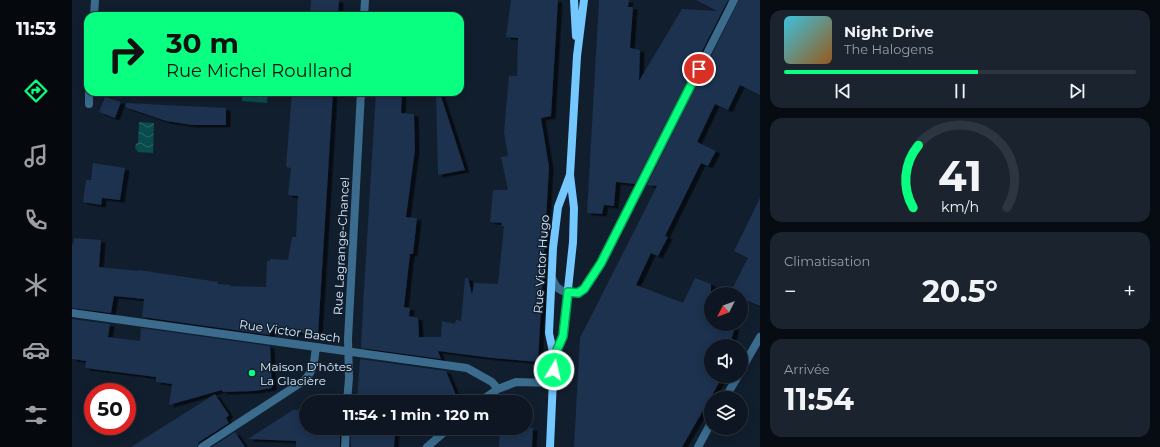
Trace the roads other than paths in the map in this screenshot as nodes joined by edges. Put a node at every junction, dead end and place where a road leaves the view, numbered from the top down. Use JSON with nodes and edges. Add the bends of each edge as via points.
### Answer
{"nodes":[{"id":1,"x":95,"y":0,"type":"edge"},
{"id":2,"x":365,"y":0,"type":"edge"},
{"id":3,"x":574,"y":0,"type":"edge"},
{"id":4,"x":584,"y":0,"type":"edge"},
{"id":5,"x":734,"y":0,"type":"edge"},
{"id":6,"x":94,"y":12,"type":"edge"},
{"id":7,"x":364,"y":12,"type":"edge"},
{"id":8,"x":577,"y":56,"type":"junction"},
{"id":9,"x":89,"y":96,"type":"edge"},
{"id":10,"x":361,"y":96,"type":"edge"},
{"id":11,"x":88,"y":104,"type":"dead end"},
{"id":12,"x":570,"y":174,"type":"junction"},
{"id":13,"x":552,"y":278,"type":"junction"},
{"id":14,"x":568,"y":292,"type":"junction"},
{"id":15,"x":72,"y":313,"type":"edge"},
{"id":16,"x":760,"y":337,"type":"edge"},
{"id":17,"x":316,"y":347,"type":"junction"},
{"id":18,"x":348,"y":351,"type":"junction"},
{"id":19,"x":554,"y":357,"type":"junction"},
{"id":20,"x":748,"y":358,"type":"edge"},
{"id":21,"x":553,"y":384,"type":"junction"},
{"id":22,"x":498,"y":389,"type":"junction"},
{"id":23,"x":348,"y":395,"type":"edge"},
{"id":24,"x":489,"y":395,"type":"edge"},
{"id":25,"x":346,"y":435,"type":"edge"},
{"id":26,"x":441,"y":435,"type":"edge"},
{"id":27,"x":704,"y":435,"type":"edge"},
{"id":28,"x":202,"y":447,"type":"edge"},
{"id":29,"x":345,"y":447,"type":"edge"},
{"id":30,"x":427,"y":447,"type":"edge"},
{"id":31,"x":550,"y":447,"type":"edge"},
{"id":32,"x":698,"y":447,"type":"edge"}],
"edges":[{"from":1,"to":6,"type":"street"},
{"from":2,"to":7,"type":"street"},
{"from":3,"to":8,"type":"main road","name":"Rue Victor Hugo"},
{"from":4,"to":8,"type":"main road","name":"Rue Victor Hugo"},
{"from":5,"to":14,"type":"street","via":[[601,263],[584,289],[578,293]]},
{"from":8,"to":12,"type":"main road","name":"Rue Victor Hugo"},
{"from":9,"to":11,"type":"street"},
{"from":10,"to":18,"type":"street","name":"Rue Lagrange-Chancel"},
{"from":12,"to":13,"type":"main road","name":"Rue Victor Hugo","via":[[558,207]]},
{"from":12,"to":14,"type":"main road","name":"Rue Victor Hugo","via":[[574,208]]},
{"from":13,"to":14,"type":"street","via":[[556,288]]},
{"from":13,"to":19,"type":"main road","name":"Rue Victor Hugo","via":[[549,333]]},
{"from":14,"to":19,"type":"main road","name":"Rue Victor Hugo","via":[[563,336]]},
{"from":15,"to":17,"type":"street","name":"Rue Victor Basch"},
{"from":16,"to":20,"type":"street"},
{"from":17,"to":18,"type":"street","name":"Rue Victor Basch"},
{"from":17,"to":28,"type":"street","via":[[314,366],[305,380]]},
{"from":18,"to":22,"type":"street","name":"Rue Victor Basch","via":[[467,368],[492,382]]},
{"from":18,"to":23,"type":"street","name":"Rue Lagrange-Chancel"},
{"from":19,"to":21,"type":"main road","name":"Rue Victor Hugo"},
{"from":21,"to":22,"type":"street","via":[[516,382]]},
{"from":21,"to":31,"type":"main road","name":"Rue Victor Hugo"},
{"from":22,"to":24,"type":"street"},
{"from":25,"to":29,"type":"street"},
{"from":26,"to":30,"type":"street"},
{"from":27,"to":32,"type":"street"}]}
